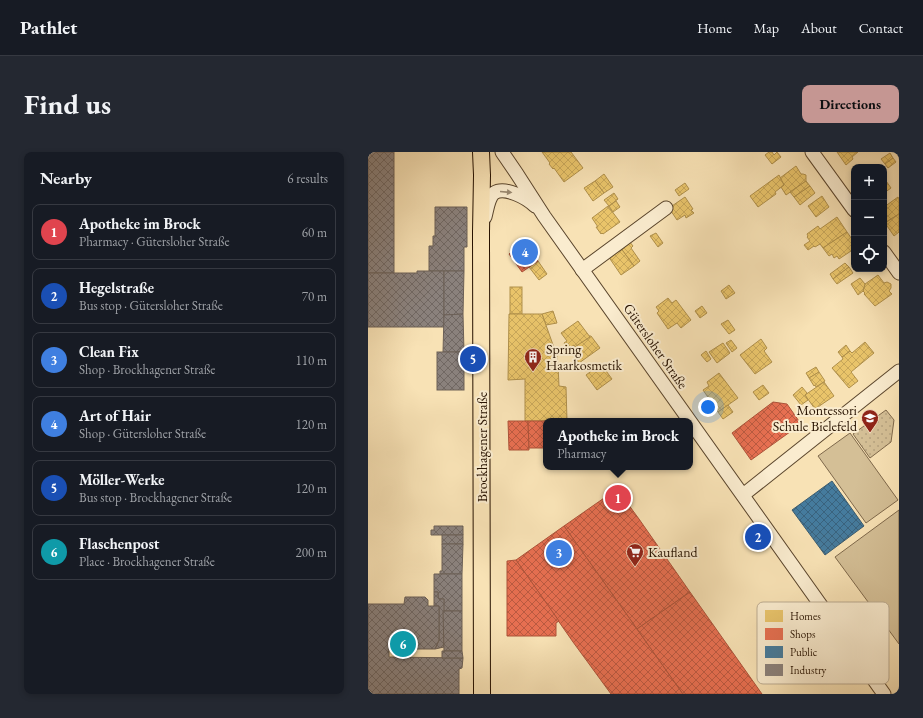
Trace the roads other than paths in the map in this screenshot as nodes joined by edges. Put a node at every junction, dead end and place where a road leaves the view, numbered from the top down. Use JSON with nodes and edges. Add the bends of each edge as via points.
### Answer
{"nodes":[{"id":1,"x":481,"y":152,"type":"edge"},
{"id":2,"x":502,"y":152,"type":"edge"},
{"id":3,"x":812,"y":152,"type":"edge"},
{"id":4,"x":851,"y":206,"type":"edge"},
{"id":5,"x":666,"y":208,"type":"dead end"},
{"id":6,"x":544,"y":216,"type":"junction"},
{"id":7,"x":481,"y":232,"type":"junction"},
{"id":8,"x":887,"y":256,"type":"edge"},
{"id":9,"x":582,"y":270,"type":"junction"},
{"id":10,"x":899,"y":273,"type":"edge"},
{"id":11,"x":899,"y":371,"type":"edge"},
{"id":12,"x":688,"y":418,"type":"edge"},
{"id":13,"x":693,"y":425,"type":"edge"},
{"id":14,"x":743,"y":495,"type":"junction"},
{"id":15,"x":819,"y":602,"type":"edge"},
{"id":16,"x":877,"y":684,"type":"edge"},
{"id":17,"x":482,"y":694,"type":"edge"},
{"id":18,"x":884,"y":694,"type":"edge"}],
"edges":[{"from":1,"to":7,"type":"main road","name":"Brockhagener Straße"},
{"from":2,"to":6,"type":"street","name":"Gütersloher Straße"},
{"from":3,"to":4,"type":"street"},
{"from":5,"to":9,"type":"street"},
{"from":7,"to":6,"type":"street","one_way":true,"via":[[489,202],[499,191],[515,193],[530,201]]},
{"from":6,"to":9,"type":"street","name":"Gütersloher Straße"},
{"from":7,"to":17,"type":"main road","name":"Brockhagener Straße"},
{"from":8,"to":10,"type":"street"},
{"from":9,"to":12,"type":"street","name":"Gütersloher Straße"},
{"from":11,"to":14,"type":"street"},
{"from":13,"to":14,"type":"street","name":"Gütersloher Straße"},
{"from":14,"to":15,"type":"street","name":"Gütersloher Straße"},
{"from":16,"to":18,"type":"street","name":"Gütersloher Straße"}]}
